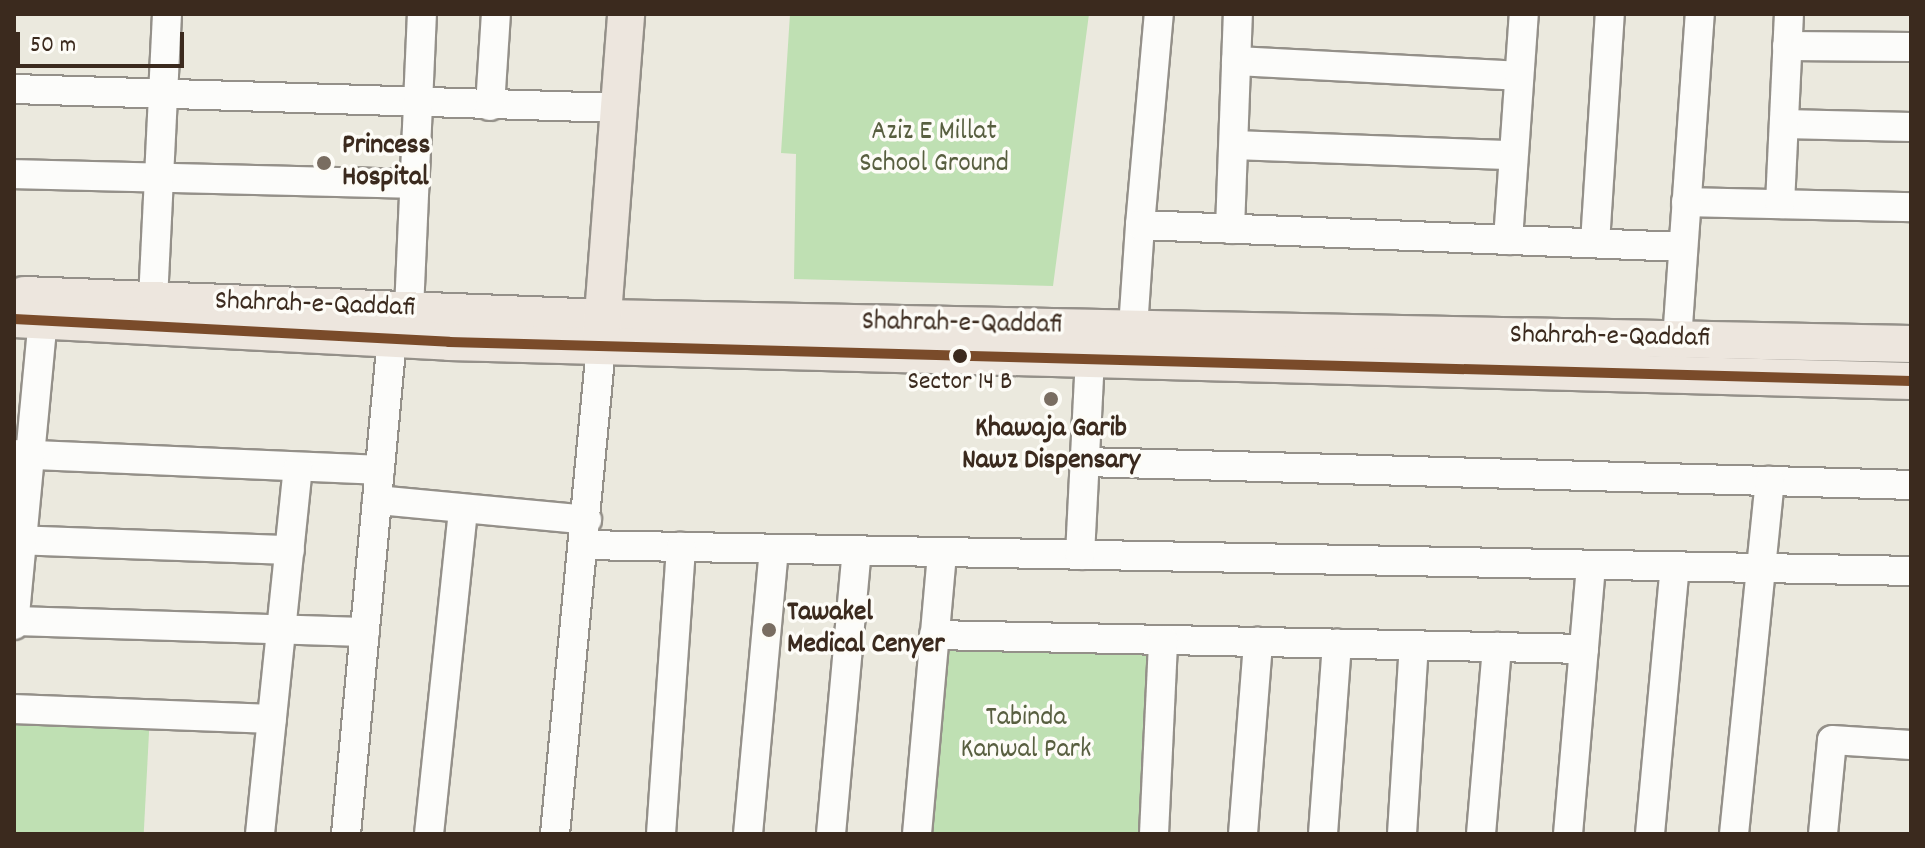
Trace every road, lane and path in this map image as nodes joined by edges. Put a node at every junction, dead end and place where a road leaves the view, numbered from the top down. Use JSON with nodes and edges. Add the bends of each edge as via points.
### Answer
{"nodes":[{"id":1,"x":167,"y":14,"type":"edge"},
{"id":2,"x":422,"y":14,"type":"edge"},
{"id":3,"x":496,"y":14,"type":"edge"},
{"id":4,"x":626,"y":14,"type":"edge"},
{"id":5,"x":1159,"y":14,"type":"edge"},
{"id":6,"x":1238,"y":14,"type":"edge"},
{"id":7,"x":1524,"y":14,"type":"edge"},
{"id":8,"x":1610,"y":14,"type":"edge"},
{"id":9,"x":1700,"y":14,"type":"edge"},
{"id":10,"x":1789,"y":14,"type":"edge"},
{"id":11,"x":1787,"y":46,"type":"junction"},
{"id":12,"x":1911,"y":47,"type":"edge"},
{"id":13,"x":1236,"y":61,"type":"junction"},
{"id":14,"x":1518,"y":76,"type":"junction"},
{"id":15,"x":14,"y":89,"type":"edge"},
{"id":16,"x":163,"y":95,"type":"junction"},
{"id":17,"x":418,"y":104,"type":"junction"},
{"id":18,"x":490,"y":106,"type":"junction"},
{"id":19,"x":619,"y":108,"type":"junction"},
{"id":20,"x":1784,"y":124,"type":"junction"},
{"id":21,"x":1911,"y":127,"type":"edge"},
{"id":22,"x":1234,"y":145,"type":"junction"},
{"id":23,"x":1513,"y":155,"type":"junction"},
{"id":24,"x":14,"y":174,"type":"edge"},
{"id":25,"x":159,"y":177,"type":"junction"},
{"id":26,"x":415,"y":184,"type":"junction"},
{"id":27,"x":1686,"y":202,"type":"junction"},
{"id":28,"x":1780,"y":204,"type":"junction"},
{"id":29,"x":1911,"y":207,"type":"edge"},
{"id":30,"x":1140,"y":225,"type":"junction"},
{"id":31,"x":1230,"y":229,"type":"junction"},
{"id":32,"x":1508,"y":240,"type":"junction"},
{"id":33,"x":1595,"y":243,"type":"junction"},
{"id":34,"x":1683,"y":247,"type":"junction"},
{"id":35,"x":14,"y":294,"type":"edge"},
{"id":36,"x":153,"y":300,"type":"junction"},
{"id":37,"x":28,"y":320,"type":"edge"},
{"id":38,"x":401,"y":325,"type":"junction"},
{"id":39,"x":1133,"y":328,"type":"junction"},
{"id":40,"x":602,"y":332,"type":"junction"},
{"id":41,"x":1677,"y":340,"type":"junction"},
{"id":42,"x":1911,"y":344,"type":"edge"},
{"id":43,"x":1090,"y":359,"type":"junction"},
{"id":44,"x":1911,"y":381,"type":"edge"},
{"id":45,"x":22,"y":454,"type":"edge"},
{"id":46,"x":1085,"y":462,"type":"junction"},
{"id":47,"x":298,"y":468,"type":"junction"},
{"id":48,"x":380,"y":470,"type":"junction"},
{"id":49,"x":1770,"y":481,"type":"junction"},
{"id":50,"x":1911,"y":485,"type":"edge"},
{"id":51,"x":377,"y":500,"type":"junction"},
{"id":52,"x":463,"y":509,"type":"junction"},
{"id":53,"x":586,"y":533,"type":"junction"},
{"id":54,"x":18,"y":540,"type":"edge"},
{"id":55,"x":681,"y":547,"type":"junction"},
{"id":56,"x":774,"y":549,"type":"junction"},
{"id":57,"x":290,"y":550,"type":"junction"},
{"id":58,"x":857,"y":550,"type":"junction"},
{"id":59,"x":942,"y":552,"type":"junction"},
{"id":60,"x":1080,"y":555,"type":"junction"},
{"id":61,"x":1591,"y":565,"type":"junction"},
{"id":62,"x":1675,"y":566,"type":"junction"},
{"id":63,"x":1763,"y":568,"type":"junction"},
{"id":64,"x":1911,"y":571,"type":"edge"},
{"id":65,"x":14,"y":623,"type":"edge"},
{"id":66,"x":281,"y":629,"type":"junction"},
{"id":67,"x":365,"y":632,"type":"junction"},
{"id":68,"x":934,"y":635,"type":"junction"},
{"id":69,"x":1163,"y":640,"type":"junction"},
{"id":70,"x":1258,"y":642,"type":"junction"},
{"id":71,"x":1337,"y":644,"type":"junction"},
{"id":72,"x":1414,"y":645,"type":"junction"},
{"id":73,"x":1497,"y":647,"type":"junction"},
{"id":74,"x":1584,"y":649,"type":"junction"},
{"id":75,"x":14,"y":709,"type":"edge"},
{"id":76,"x":272,"y":719,"type":"junction"},
{"id":77,"x":1911,"y":745,"type":"edge"},
{"id":78,"x":260,"y":834,"type":"edge"},
{"id":79,"x":346,"y":834,"type":"edge"},
{"id":80,"x":429,"y":834,"type":"edge"},
{"id":81,"x":555,"y":834,"type":"edge"},
{"id":82,"x":661,"y":834,"type":"edge"},
{"id":83,"x":748,"y":834,"type":"edge"},
{"id":84,"x":831,"y":834,"type":"edge"},
{"id":85,"x":917,"y":834,"type":"edge"},
{"id":86,"x":1154,"y":834,"type":"edge"},
{"id":87,"x":1243,"y":834,"type":"edge"},
{"id":88,"x":1323,"y":834,"type":"edge"},
{"id":89,"x":1402,"y":834,"type":"edge"},
{"id":90,"x":1481,"y":834,"type":"edge"},
{"id":91,"x":1568,"y":834,"type":"edge"},
{"id":92,"x":1650,"y":834,"type":"edge"},
{"id":93,"x":1734,"y":834,"type":"edge"},
{"id":94,"x":1823,"y":834,"type":"edge"}],
"edges":[{"from":1,"to":16,"type":"street"},
{"from":2,"to":17,"type":"street"},
{"from":3,"to":18,"type":"street"},
{"from":4,"to":19,"type":"main road"},
{"from":5,"to":30,"type":"street"},
{"from":6,"to":13,"type":"street"},
{"from":7,"to":14,"type":"street"},
{"from":8,"to":33,"type":"street"},
{"from":9,"to":27,"type":"street"},
{"from":10,"to":11,"type":"street"},
{"from":11,"to":12,"type":"street"},
{"from":11,"to":20,"type":"street"},
{"from":13,"to":14,"type":"street"},
{"from":13,"to":22,"type":"street"},
{"from":14,"to":23,"type":"street"},
{"from":15,"to":16,"type":"street"},
{"from":16,"to":17,"type":"street"},
{"from":16,"to":25,"type":"street"},
{"from":17,"to":18,"type":"street"},
{"from":17,"to":26,"type":"street"},
{"from":18,"to":19,"type":"street"},
{"from":19,"to":40,"type":"main road"},
{"from":20,"to":21,"type":"street"},
{"from":20,"to":28,"type":"street"},
{"from":22,"to":23,"type":"street"},
{"from":22,"to":31,"type":"street"},
{"from":23,"to":32,"type":"street"},
{"from":24,"to":25,"type":"street"},
{"from":25,"to":26,"type":"street"},
{"from":25,"to":36,"type":"street"},
{"from":26,"to":38,"type":"street"},
{"from":27,"to":28,"type":"street"},
{"from":27,"to":34,"type":"street"},
{"from":28,"to":29,"type":"street"},
{"from":30,"to":31,"type":"street"},
{"from":30,"to":39,"type":"street"},
{"from":31,"to":32,"type":"street"},
{"from":32,"to":33,"type":"street"},
{"from":33,"to":34,"type":"street"},
{"from":34,"to":41,"type":"street"},
{"from":35,"to":36,"type":"main road","name":"Shahrah-e-Qaddafi"},
{"from":36,"to":38,"type":"main road","name":"Shahrah-e-Qaddafi"},
{"from":37,"to":38,"type":"main road","name":"Shahrah-e-Qaddafi"},
{"from":37,"to":45,"type":"street"},
{"from":38,"to":40,"type":"main road","name":"Shahrah-e-Qaddafi"},
{"from":38,"to":48,"type":"street"},
{"from":39,"to":40,"type":"main road","name":"Shahrah-e-Qaddafi"},
{"from":39,"to":41,"type":"main road","name":"Shahrah-e-Qaddafi"},
{"from":40,"to":43,"type":"main road","name":"Shahrah-e-Qaddafi"},
{"from":40,"to":53,"type":"street"},
{"from":41,"to":42,"type":"main road","name":"Shahrah-e-Qaddafi"},
{"from":43,"to":44,"type":"main road","name":"Shahrah-e-Qaddafi"},
{"from":43,"to":46,"type":"street"},
{"from":45,"to":47,"type":"street"},
{"from":45,"to":54,"type":"street"},
{"from":46,"to":49,"type":"street"},
{"from":46,"to":60,"type":"street"},
{"from":47,"to":48,"type":"street"},
{"from":47,"to":57,"type":"street"},
{"from":48,"to":51,"type":"street"},
{"from":49,"to":50,"type":"street"},
{"from":49,"to":63,"type":"street"},
{"from":51,"to":52,"type":"street"},
{"from":51,"to":67,"type":"street"},
{"from":52,"to":53,"type":"street"},
{"from":52,"to":80,"type":"street"},
{"from":53,"to":55,"type":"street"},
{"from":53,"to":81,"type":"street"},
{"from":54,"to":57,"type":"street"},
{"from":54,"to":65,"type":"street"},
{"from":55,"to":56,"type":"street"},
{"from":55,"to":82,"type":"street"},
{"from":56,"to":58,"type":"street"},
{"from":56,"to":83,"type":"street"},
{"from":57,"to":66,"type":"street"},
{"from":58,"to":59,"type":"street"},
{"from":58,"to":84,"type":"street"},
{"from":59,"to":60,"type":"street"},
{"from":59,"to":68,"type":"street"},
{"from":60,"to":61,"type":"street"},
{"from":61,"to":62,"type":"street"},
{"from":61,"to":74,"type":"street"},
{"from":62,"to":63,"type":"street"},
{"from":62,"to":92,"type":"street"},
{"from":63,"to":64,"type":"street"},
{"from":63,"to":93,"type":"street"},
{"from":65,"to":66,"type":"street"},
{"from":66,"to":67,"type":"street"},
{"from":66,"to":76,"type":"street"},
{"from":67,"to":79,"type":"street"},
{"from":68,"to":69,"type":"street"},
{"from":68,"to":85,"type":"street"},
{"from":69,"to":70,"type":"street"},
{"from":69,"to":86,"type":"street"},
{"from":70,"to":71,"type":"street"},
{"from":70,"to":87,"type":"street"},
{"from":71,"to":72,"type":"street"},
{"from":71,"to":88,"type":"street"},
{"from":72,"to":73,"type":"street"},
{"from":72,"to":89,"type":"street"},
{"from":73,"to":74,"type":"street"},
{"from":73,"to":90,"type":"street"},
{"from":74,"to":91,"type":"street"},
{"from":75,"to":76,"type":"street"},
{"from":76,"to":78,"type":"street"},
{"from":77,"to":94,"type":"street","via":[[1832,740]]}]}
